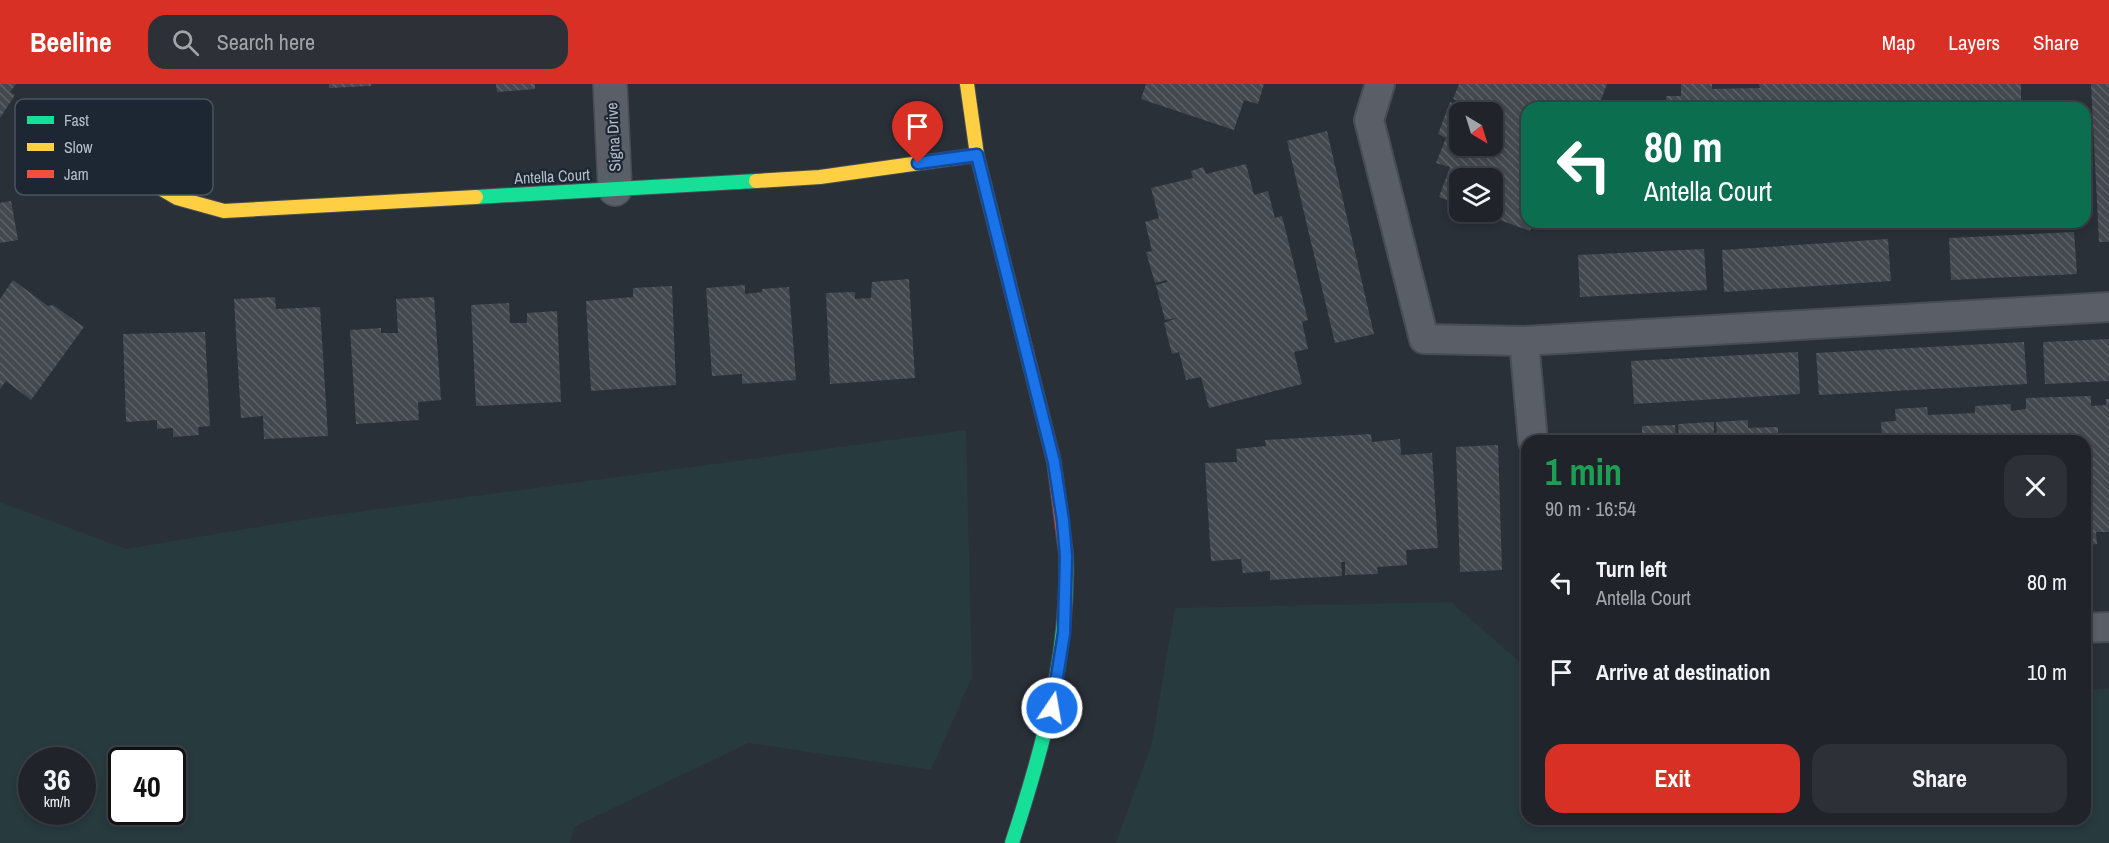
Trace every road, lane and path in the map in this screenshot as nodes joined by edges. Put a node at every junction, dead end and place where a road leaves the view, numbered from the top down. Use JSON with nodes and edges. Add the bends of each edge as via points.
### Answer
{"nodes":[{"id":1,"x":610,"y":84,"type":"edge"},
{"id":2,"x":967,"y":84,"type":"edge"},
{"id":3,"x":1380,"y":84,"type":"edge"},
{"id":4,"x":977,"y":155,"type":"junction"},
{"id":5,"x":615,"y":189,"type":"junction"},
{"id":6,"x":167,"y":195,"type":"edge"},
{"id":7,"x":2109,"y":307,"type":"edge"},
{"id":8,"x":1524,"y":341,"type":"junction"},
{"id":9,"x":1532,"y":435,"type":"edge"},
{"id":10,"x":2109,"y":627,"type":"edge"},
{"id":11,"x":2091,"y":628,"type":"edge"},
{"id":12,"x":1012,"y":843,"type":"edge"}],
"edges":[{"from":1,"to":5,"type":"street","name":"Signa Drive"},
{"from":2,"to":4,"type":"street"},
{"from":3,"to":8,"type":"lane","via":[[1369,120],[1424,339]]},
{"from":4,"to":5,"type":"street","name":"Antella Court","via":[[820,177]]},
{"from":4,"to":12,"type":"street","via":[[1054,462],[1066,556],[1059,672],[1037,767]]},
{"from":5,"to":6,"type":"street","name":"Antella Court","via":[[224,211],[195,207]]},
{"from":7,"to":8,"type":"lane"},
{"from":8,"to":9,"type":"lane"},
{"from":10,"to":11,"type":"lane"}]}
